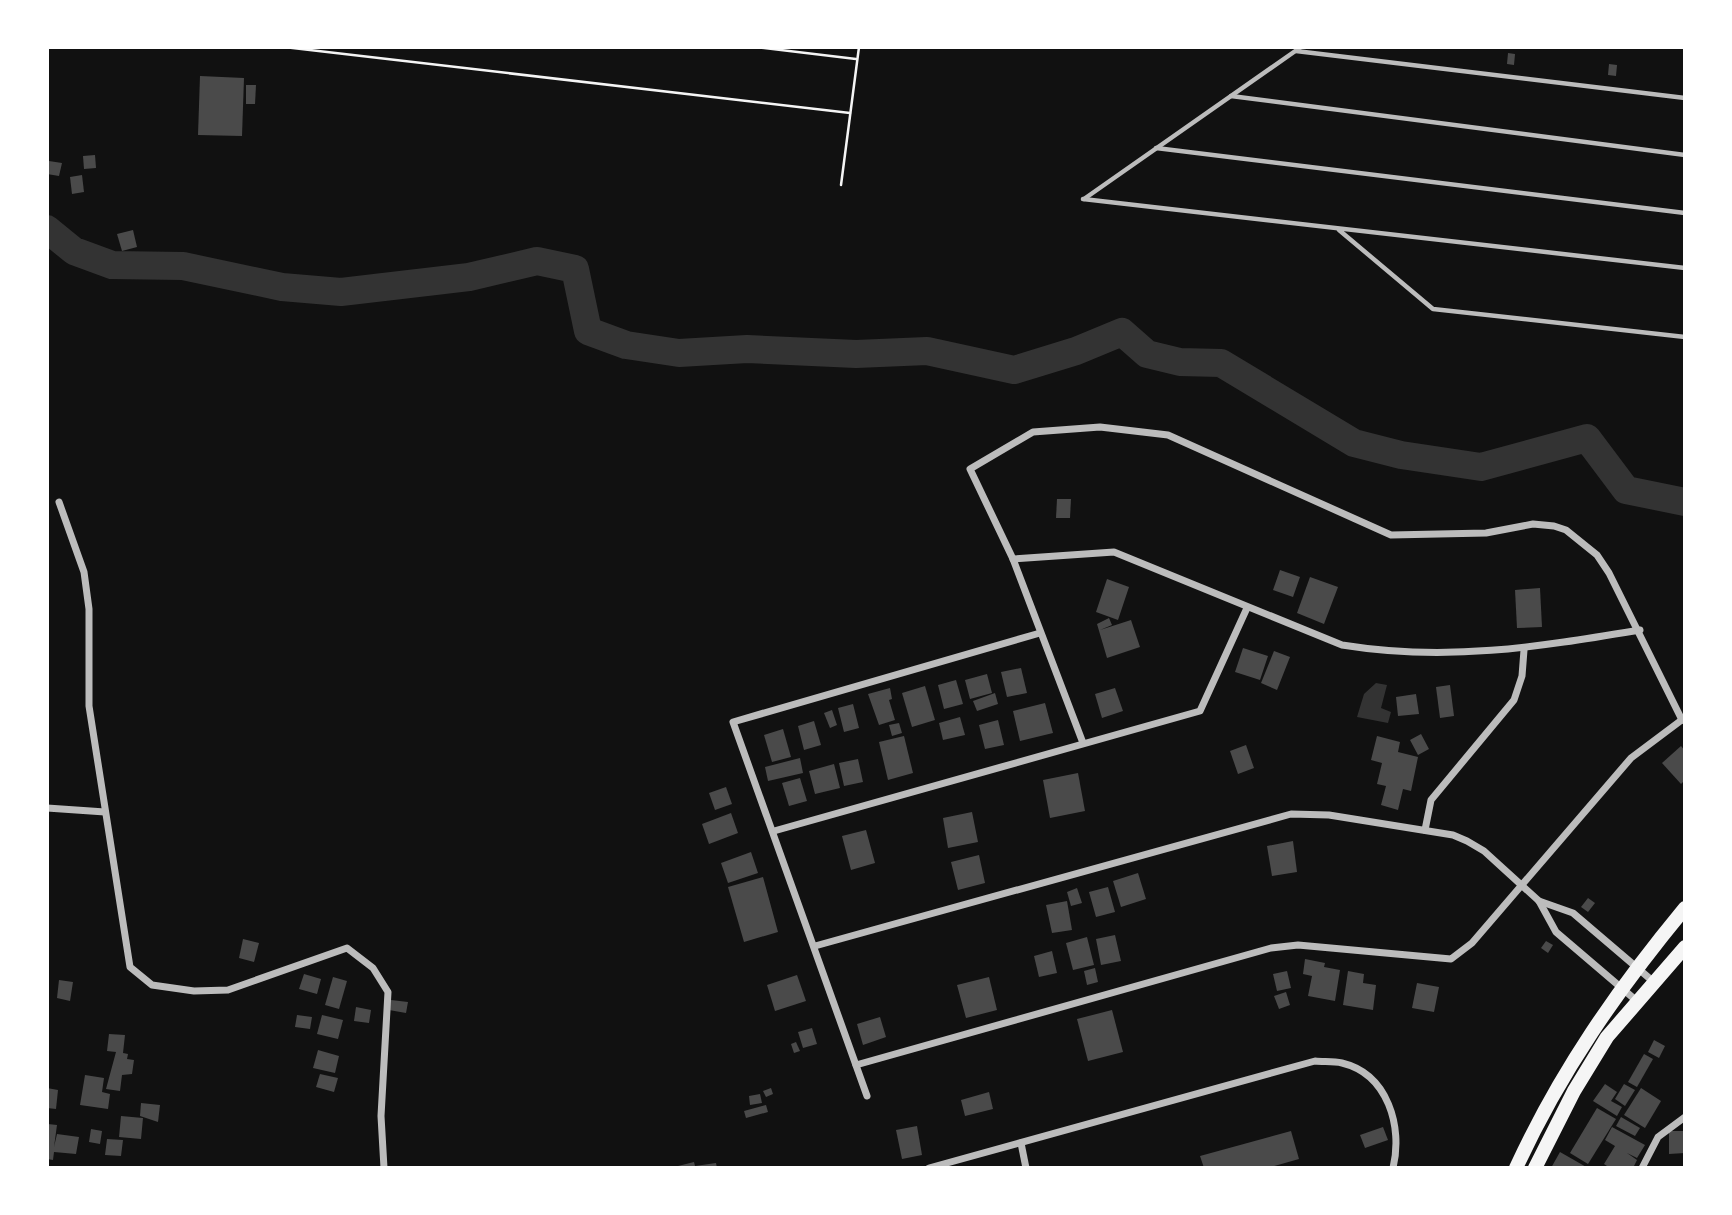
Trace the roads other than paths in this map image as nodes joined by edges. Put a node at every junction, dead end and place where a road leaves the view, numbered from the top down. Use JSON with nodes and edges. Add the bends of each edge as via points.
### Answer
{"nodes":[{"id":1,"x":1298,"y":49,"type":"edge"},
{"id":2,"x":1231,"y":96,"type":"junction"},
{"id":3,"x":1685,"y":97,"type":"edge"},
{"id":4,"x":1156,"y":148,"type":"junction"},
{"id":5,"x":1685,"y":155,"type":"edge"},
{"id":6,"x":1685,"y":213,"type":"edge"},
{"id":7,"x":1339,"y":230,"type":"junction"},
{"id":8,"x":1685,"y":268,"type":"edge"},
{"id":9,"x":1685,"y":337,"type":"edge"},
{"id":10,"x":59,"y":502,"type":"dead end"},
{"id":11,"x":1013,"y":559,"type":"junction"},
{"id":12,"x":1247,"y":608,"type":"junction"},
{"id":13,"x":1640,"y":630,"type":"junction"},
{"id":14,"x":1040,"y":633,"type":"junction"},
{"id":15,"x":1524,"y":650,"type":"junction"},
{"id":16,"x":1683,"y":719,"type":"edge"},
{"id":17,"x":1083,"y":743,"type":"junction"},
{"id":18,"x":47,"y":808,"type":"edge"},
{"id":19,"x":106,"y":812,"type":"junction"},
{"id":20,"x":1425,"y":830,"type":"junction"},
{"id":21,"x":774,"y":831,"type":"junction"},
{"id":22,"x":1521,"y":884,"type":"junction"},
{"id":23,"x":1538,"y":901,"type":"junction"},
{"id":24,"x":1685,"y":908,"type":"edge"},
{"id":25,"x":815,"y":946,"type":"junction"},
{"id":26,"x":1685,"y":947,"type":"edge"},
{"id":27,"x":1636,"y":967,"type":"junction"},
{"id":28,"x":1655,"y":983,"type":"junction"},
{"id":29,"x":1620,"y":987,"type":"junction"},
{"id":30,"x":1638,"y":1002,"type":"junction"},
{"id":31,"x":856,"y":1065,"type":"junction"},
{"id":32,"x":867,"y":1096,"type":"dead end"},
{"id":33,"x":1685,"y":1117,"type":"edge"},
{"id":34,"x":1021,"y":1143,"type":"junction"},
{"id":35,"x":384,"y":1168,"type":"edge"},
{"id":36,"x":929,"y":1168,"type":"edge"},
{"id":37,"x":1026,"y":1168,"type":"edge"},
{"id":38,"x":1392,"y":1168,"type":"edge"},
{"id":39,"x":1516,"y":1168,"type":"edge"},
{"id":40,"x":1535,"y":1168,"type":"edge"},
{"id":41,"x":1642,"y":1168,"type":"edge"}],
"edges":[{"from":1,"to":2,"type":"lane"},
{"from":1,"to":3,"type":"lane"},
{"from":2,"to":4,"type":"lane"},
{"from":2,"to":5,"type":"lane"},
{"from":4,"to":6,"type":"lane"},
{"from":4,"to":7,"type":"lane","via":[[1083,199]]},
{"from":7,"to":8,"type":"lane"},
{"from":7,"to":9,"type":"lane","via":[[1433,309]]},
{"from":10,"to":19,"type":"street","via":[[88,597],[89,706]]},
{"from":11,"to":12,"type":"street","via":[[1114,552]]},
{"from":11,"to":13,"type":"street","via":[[970,469],[1032,432],[1100,427],[1168,435],[1391,535],[1486,533],[1533,524],[1566,530],[1597,555]]},
{"from":11,"to":14,"type":"street"},
{"from":12,"to":15,"type":"street","via":[[1342,645],[1377,651],[1422,655]]},
{"from":12,"to":17,"type":"street","via":[[1200,711]]},
{"from":13,"to":15,"type":"street"},
{"from":13,"to":16,"type":"street"},
{"from":14,"to":17,"type":"street"},
{"from":14,"to":21,"type":"street","via":[[733,722]]},
{"from":15,"to":20,"type":"street","via":[[1514,700],[1431,800]]},
{"from":16,"to":22,"type":"street","via":[[1632,758]]},
{"from":17,"to":21,"type":"street"},
{"from":18,"to":19,"type":"street"},
{"from":19,"to":35,"type":"street","via":[[130,967],[152,985],[194,992],[228,990],[346,948],[373,968],[388,992],[381,1116]]},
{"from":20,"to":22,"type":"street","via":[[1467,841]]},
{"from":20,"to":25,"type":"street","via":[[1329,815],[1291,814]]},
{"from":21,"to":25,"type":"street"},
{"from":22,"to":23,"type":"street"},
{"from":22,"to":31,"type":"street","via":[[1472,943],[1451,959],[1298,946],[1271,948]]},
{"from":23,"to":27,"type":"street","via":[[1573,913]]},
{"from":23,"to":29,"type":"street","via":[[1556,932]]},
{"from":24,"to":27,"type":"highway"},
{"from":25,"to":31,"type":"street"},
{"from":26,"to":28,"type":"highway"},
{"from":27,"to":28,"type":"street"},
{"from":27,"to":29,"type":"highway"},
{"from":28,"to":30,"type":"highway"},
{"from":29,"to":30,"type":"street"},
{"from":29,"to":39,"type":"highway","via":[[1559,1082]]},
{"from":30,"to":40,"type":"highway","via":[[1607,1037]]},
{"from":31,"to":32,"type":"street"},
{"from":33,"to":41,"type":"street","via":[[1658,1137]]},
{"from":34,"to":36,"type":"street"},
{"from":34,"to":37,"type":"street"},
{"from":34,"to":38,"type":"street","via":[[1315,1061],[1343,1063],[1372,1079],[1391,1105],[1398,1148]]}]}
